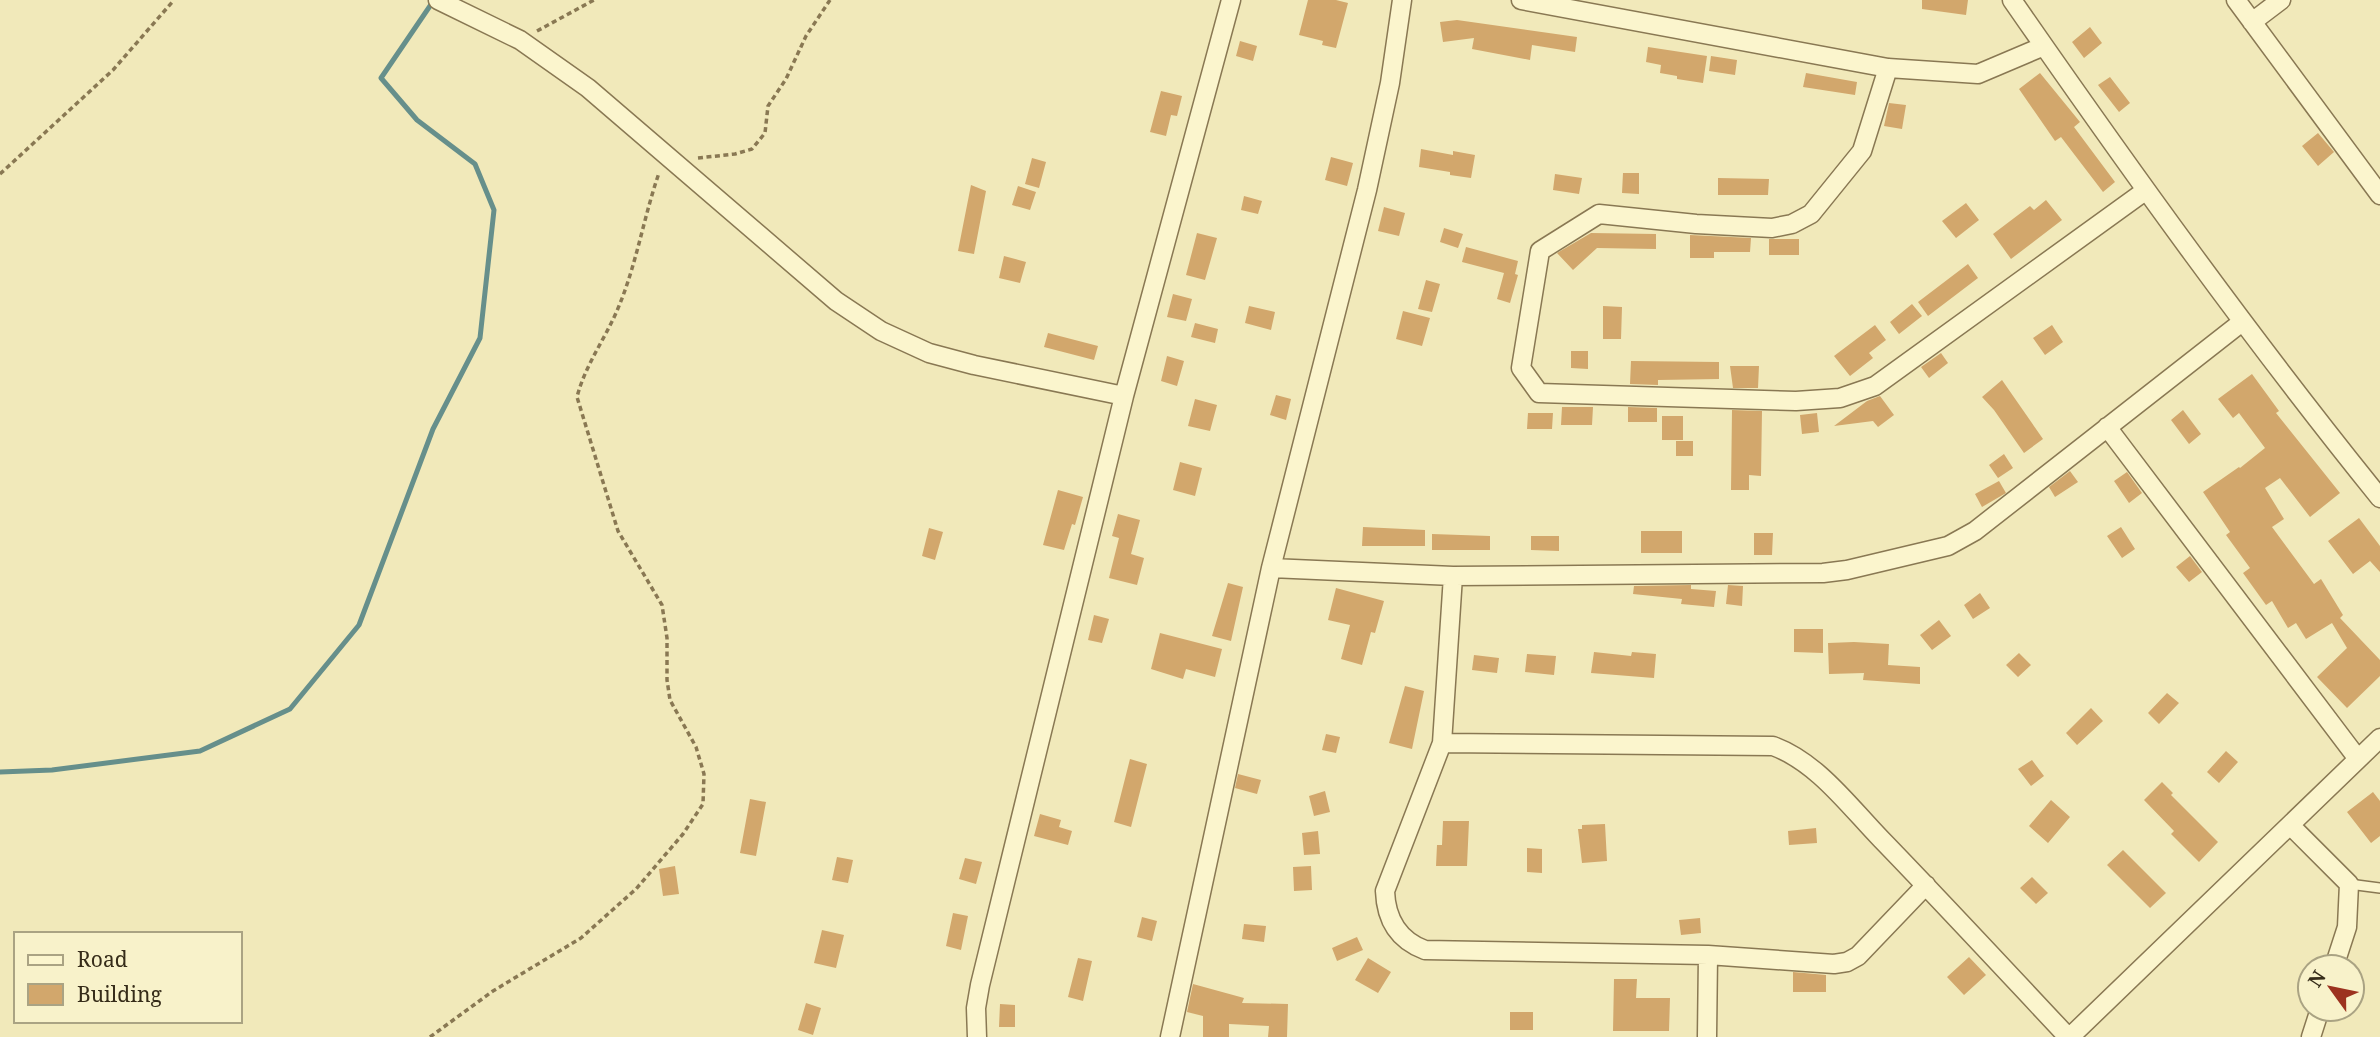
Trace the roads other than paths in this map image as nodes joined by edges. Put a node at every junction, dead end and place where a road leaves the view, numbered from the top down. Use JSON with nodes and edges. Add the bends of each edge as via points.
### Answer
{"nodes":[{"id":1,"x":438,"y":0,"type":"edge"},
{"id":2,"x":1231,"y":0,"type":"edge"},
{"id":3,"x":1402,"y":0,"type":"edge"},
{"id":4,"x":1521,"y":0,"type":"edge"},
{"id":5,"x":2012,"y":0,"type":"edge"},
{"id":6,"x":2236,"y":0,"type":"edge"},
{"id":7,"x":2281,"y":0,"type":"edge"},
{"id":8,"x":2252,"y":22,"type":"junction"},
{"id":9,"x":2044,"y":46,"type":"junction"},
{"id":10,"x":1888,"y":68,"type":"junction"},
{"id":11,"x":2145,"y":191,"type":"junction"},
{"id":12,"x":2380,"y":195,"type":"edge"},
{"id":13,"x":2242,"y":322,"type":"junction"},
{"id":14,"x":1124,"y":396,"type":"junction"},
{"id":15,"x":2108,"y":427,"type":"junction"},
{"id":16,"x":2380,"y":498,"type":"edge"},
{"id":17,"x":1270,"y":568,"type":"junction"},
{"id":18,"x":1453,"y":576,"type":"junction"},
{"id":19,"x":2380,"y":738,"type":"edge"},
{"id":20,"x":1442,"y":743,"type":"junction"},
{"id":21,"x":2358,"y":759,"type":"junction"},
{"id":22,"x":2290,"y":825,"type":"junction"},
{"id":23,"x":2349,"y":884,"type":"junction"},
{"id":24,"x":1926,"y":886,"type":"junction"},
{"id":25,"x":2380,"y":888,"type":"edge"},
{"id":26,"x":2339,"y":953,"type":"edge"},
{"id":27,"x":1708,"y":955,"type":"junction"},
{"id":28,"x":977,"y":1037,"type":"edge"},
{"id":29,"x":1170,"y":1037,"type":"edge"},
{"id":30,"x":1707,"y":1037,"type":"edge"},
{"id":31,"x":2069,"y":1037,"type":"edge"}],
"edges":[{"from":1,"to":14,"type":"street","via":[[515,38],[588,88],[836,301],[881,331],[929,353]]},
{"from":2,"to":14,"type":"street"},
{"from":3,"to":17,"type":"street","via":[[1367,190]]},
{"from":4,"to":10,"type":"street"},
{"from":5,"to":9,"type":"street"},
{"from":6,"to":8,"type":"street"},
{"from":7,"to":8,"type":"street"},
{"from":8,"to":12,"type":"street"},
{"from":9,"to":10,"type":"street","via":[[1978,74]]},
{"from":9,"to":11,"type":"street"},
{"from":10,"to":11,"type":"street","via":[[1863,150],[1811,214],[1792,224],[1772,228],[1599,214],[1540,251],[1521,368],[1539,393],[1796,401],[1840,398],[1875,386]]},
{"from":11,"to":13,"type":"street"},
{"from":13,"to":15,"type":"street"},
{"from":13,"to":16,"type":"street"},
{"from":14,"to":28,"type":"street","via":[[980,985]]},
{"from":15,"to":18,"type":"street","via":[[1962,540],[1847,570]]},
{"from":15,"to":21,"type":"street"},
{"from":17,"to":18,"type":"street"},
{"from":17,"to":29,"type":"street"},
{"from":18,"to":20,"type":"street"},
{"from":19,"to":21,"type":"street"},
{"from":20,"to":24,"type":"street","via":[[1773,746],[1790,752],[1819,775]]},
{"from":20,"to":27,"type":"street","via":[[1385,891],[1390,919],[1411,945],[1425,950]]},
{"from":21,"to":22,"type":"street"},
{"from":22,"to":23,"type":"street"},
{"from":22,"to":31,"type":"street"},
{"from":23,"to":25,"type":"lane"},
{"from":23,"to":26,"type":"street","via":[[2347,927]]},
{"from":24,"to":27,"type":"street","via":[[1847,962]]},
{"from":24,"to":31,"type":"street"},
{"from":27,"to":30,"type":"street"}]}
